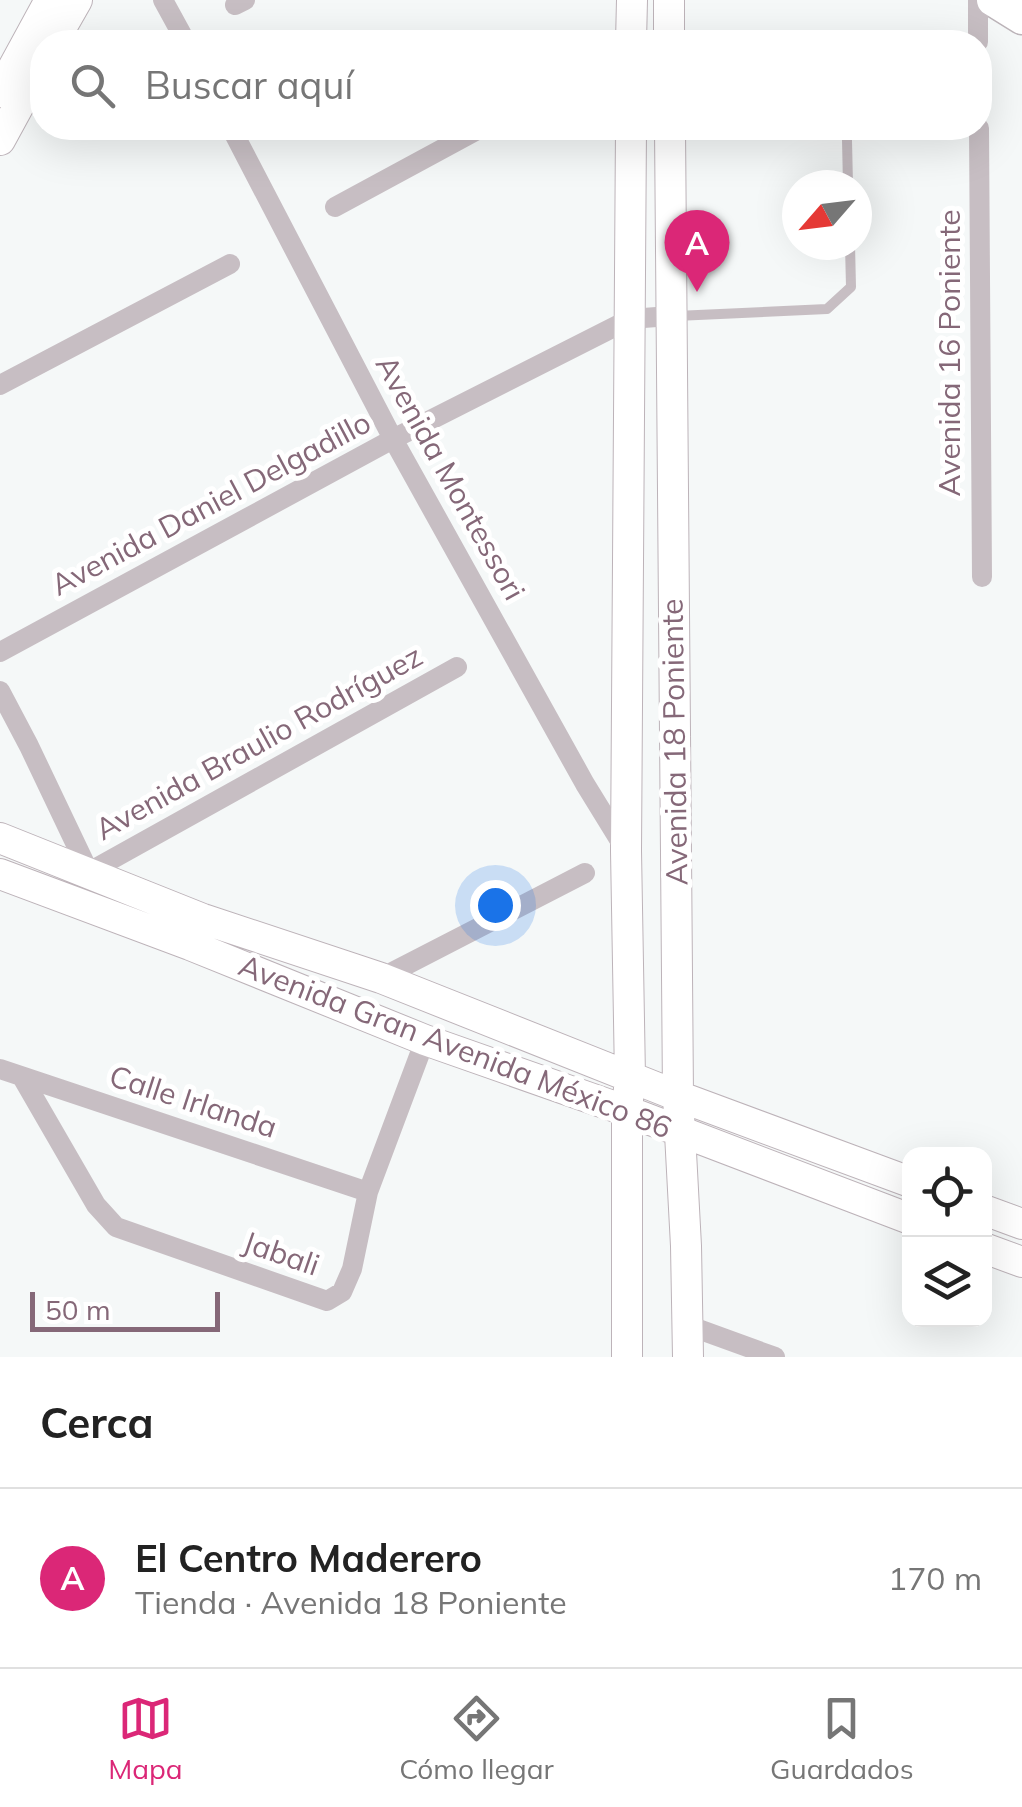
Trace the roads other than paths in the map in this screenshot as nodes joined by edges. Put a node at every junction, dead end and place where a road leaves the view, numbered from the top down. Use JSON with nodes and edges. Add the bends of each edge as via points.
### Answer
{"nodes":[{"id":1,"x":50,"y":0,"type":"edge"},
{"id":2,"x":77,"y":0,"type":"edge"},
{"id":3,"x":163,"y":0,"type":"edge"},
{"id":4,"x":632,"y":0,"type":"edge"},
{"id":5,"x":669,"y":0,"type":"edge"},
{"id":6,"x":978,"y":0,"type":"edge"},
{"id":7,"x":993,"y":0,"type":"edge"},
{"id":8,"x":1022,"y":18,"type":"edge"},
{"id":9,"x":34,"y":30,"type":"edge"},
{"id":10,"x":61,"y":30,"type":"edge"},
{"id":11,"x":179,"y":30,"type":"edge"},
{"id":12,"x":631,"y":30,"type":"edge"},
{"id":13,"x":669,"y":30,"type":"edge"},
{"id":14,"x":978,"y":30,"type":"edge"},
{"id":15,"x":30,"y":37,"type":"edge"},
{"id":16,"x":30,"y":84,"type":"edge"},
{"id":17,"x":0,"y":92,"type":"edge"},
{"id":18,"x":0,"y":140,"type":"edge"},
{"id":19,"x":237,"y":140,"type":"edge"},
{"id":20,"x":460,"y":140,"type":"edge"},
{"id":21,"x":630,"y":140,"type":"edge"},
{"id":22,"x":670,"y":140,"type":"edge"},
{"id":23,"x":848,"y":140,"type":"dead end"},
{"id":24,"x":979,"y":140,"type":"edge"},
{"id":25,"x":848,"y":170,"type":"edge"},
{"id":26,"x":335,"y":207,"type":"dead end"},
{"id":27,"x":850,"y":260,"type":"edge"},
{"id":28,"x":230,"y":264,"type":"dead end"},
{"id":29,"x":670,"y":316,"type":"junction"},
{"id":30,"x":630,"y":319,"type":"junction"},
{"id":31,"x":0,"y":385,"type":"edge"},
{"id":32,"x":392,"y":439,"type":"junction"},
{"id":33,"x":982,"y":577,"type":"dead end"},
{"id":34,"x":0,"y":652,"type":"edge"},
{"id":35,"x":457,"y":668,"type":"dead end"},
{"id":36,"x":0,"y":691,"type":"edge"},
{"id":37,"x":0,"y":838,"type":"edge"},
{"id":38,"x":626,"y":851,"type":"junction"},
{"id":39,"x":90,"y":872,"type":"junction"},
{"id":40,"x":584,"y":872,"type":"dead end"},
{"id":41,"x":0,"y":874,"type":"edge"},
{"id":42,"x":381,"y":978,"type":"junction"},
{"id":43,"x":424,"y":1040,"type":"junction"},
{"id":44,"x":0,"y":1069,"type":"edge"},
{"id":45,"x":22,"y":1077,"type":"junction"},
{"id":46,"x":630,"y":1077,"type":"junction"},
{"id":47,"x":678,"y":1096,"type":"junction"},
{"id":48,"x":627,"y":1111,"type":"junction"},
{"id":49,"x":680,"y":1132,"type":"junction"},
{"id":50,"x":902,"y":1179,"type":"edge"},
{"id":51,"x":368,"y":1192,"type":"junction"},
{"id":52,"x":992,"y":1213,"type":"edge"},
{"id":53,"x":902,"y":1216,"type":"edge"},
{"id":54,"x":1022,"y":1224,"type":"edge"},
{"id":55,"x":992,"y":1251,"type":"edge"},
{"id":56,"x":1022,"y":1262,"type":"edge"},
{"id":57,"x":688,"y":1325,"type":"junction"},
{"id":58,"x":627,"y":1357,"type":"edge"},
{"id":59,"x":688,"y":1357,"type":"edge"},
{"id":60,"x":775,"y":1357,"type":"edge"}],
"edges":[{"from":1,"to":9,"type":"street"},
{"from":2,"to":10,"type":"street"},
{"from":3,"to":11,"type":"street"},
{"from":4,"to":12,"type":"street"},
{"from":5,"to":13,"type":"street"},
{"from":6,"to":14,"type":"street"},
{"from":7,"to":8,"type":"main road"},
{"from":15,"to":17,"type":"street"},
{"from":16,"to":18,"type":"street"},
{"from":19,"to":32,"type":"street","name":"Avenida Montessori"},
{"from":20,"to":26,"type":"street"},
{"from":21,"to":30,"type":"street","name":"Avenida 18 Poniente"},
{"from":22,"to":29,"type":"street","name":"Avenida 18 Poniente"},
{"from":23,"to":25,"type":"lane"},
{"from":24,"to":33,"type":"street","name":"Avenida 16 Poniente"},
{"from":27,"to":29,"type":"lane","via":[[851,287],[827,309]]},
{"from":28,"to":31,"type":"street"},
{"from":29,"to":30,"type":"street","name":"Avenida Daniel Delgadillo"},
{"from":29,"to":47,"type":"street","name":"Avenida 18 Poniente"},
{"from":30,"to":32,"type":"street","name":"Avenida Daniel Delgadillo"},
{"from":30,"to":38,"type":"street","name":"Avenida 18 Poniente"},
{"from":32,"to":34,"type":"street","name":"Avenida Daniel Delgadillo"},
{"from":32,"to":38,"type":"street","name":"Avenida Montessori"},
{"from":35,"to":39,"type":"street","name":"Avenida Braulio Rodríguez"},
{"from":36,"to":39,"type":"street"},
{"from":37,"to":39,"type":"street","name":"Avenida Gran Avenida México 86"},
{"from":38,"to":46,"type":"street","name":"Avenida 18 Poniente"},
{"from":39,"to":42,"type":"street","name":"Avenida Gran Avenida México 86"},
{"from":40,"to":42,"type":"street"},
{"from":41,"to":43,"type":"street","name":"Avenida Gran Avenida México 86"},
{"from":42,"to":46,"type":"street","name":"Avenida Gran Avenida México 86"},
{"from":43,"to":48,"type":"street","name":"Avenida Gran Avenida México 86"},
{"from":43,"to":51,"type":"street","name":"Jabali"},
{"from":44,"to":45,"type":"street","name":"Calle Irlanda"},
{"from":45,"to":51,"type":"street","name":"Calle Irlanda"},
{"from":45,"to":51,"type":"street","name":"Jabali","via":[[96,1205],[116,1227],[327,1301],[342,1292],[352,1269]]},
{"from":46,"to":47,"type":"street","name":"Avenida Gran Avenida México 86"},
{"from":46,"to":48,"type":"street","name":"Avenida 18 Poniente"},
{"from":47,"to":49,"type":"street","name":"Avenida 18 Poniente"},
{"from":47,"to":50,"type":"street","name":"Avenida Gran Avenida México 86"},
{"from":48,"to":49,"type":"street","name":"Avenida Gran Avenida México 86"},
{"from":48,"to":58,"type":"street","name":"Avenida 18 Poniente"},
{"from":49,"to":53,"type":"street","name":"Avenida Gran Avenida México 86"},
{"from":49,"to":57,"type":"street","name":"Avenida 18 Poniente"},
{"from":52,"to":54,"type":"street"},
{"from":55,"to":56,"type":"street"},
{"from":57,"to":59,"type":"street","name":"Avenida 18 Poniente"},
{"from":57,"to":60,"type":"street"}]}
